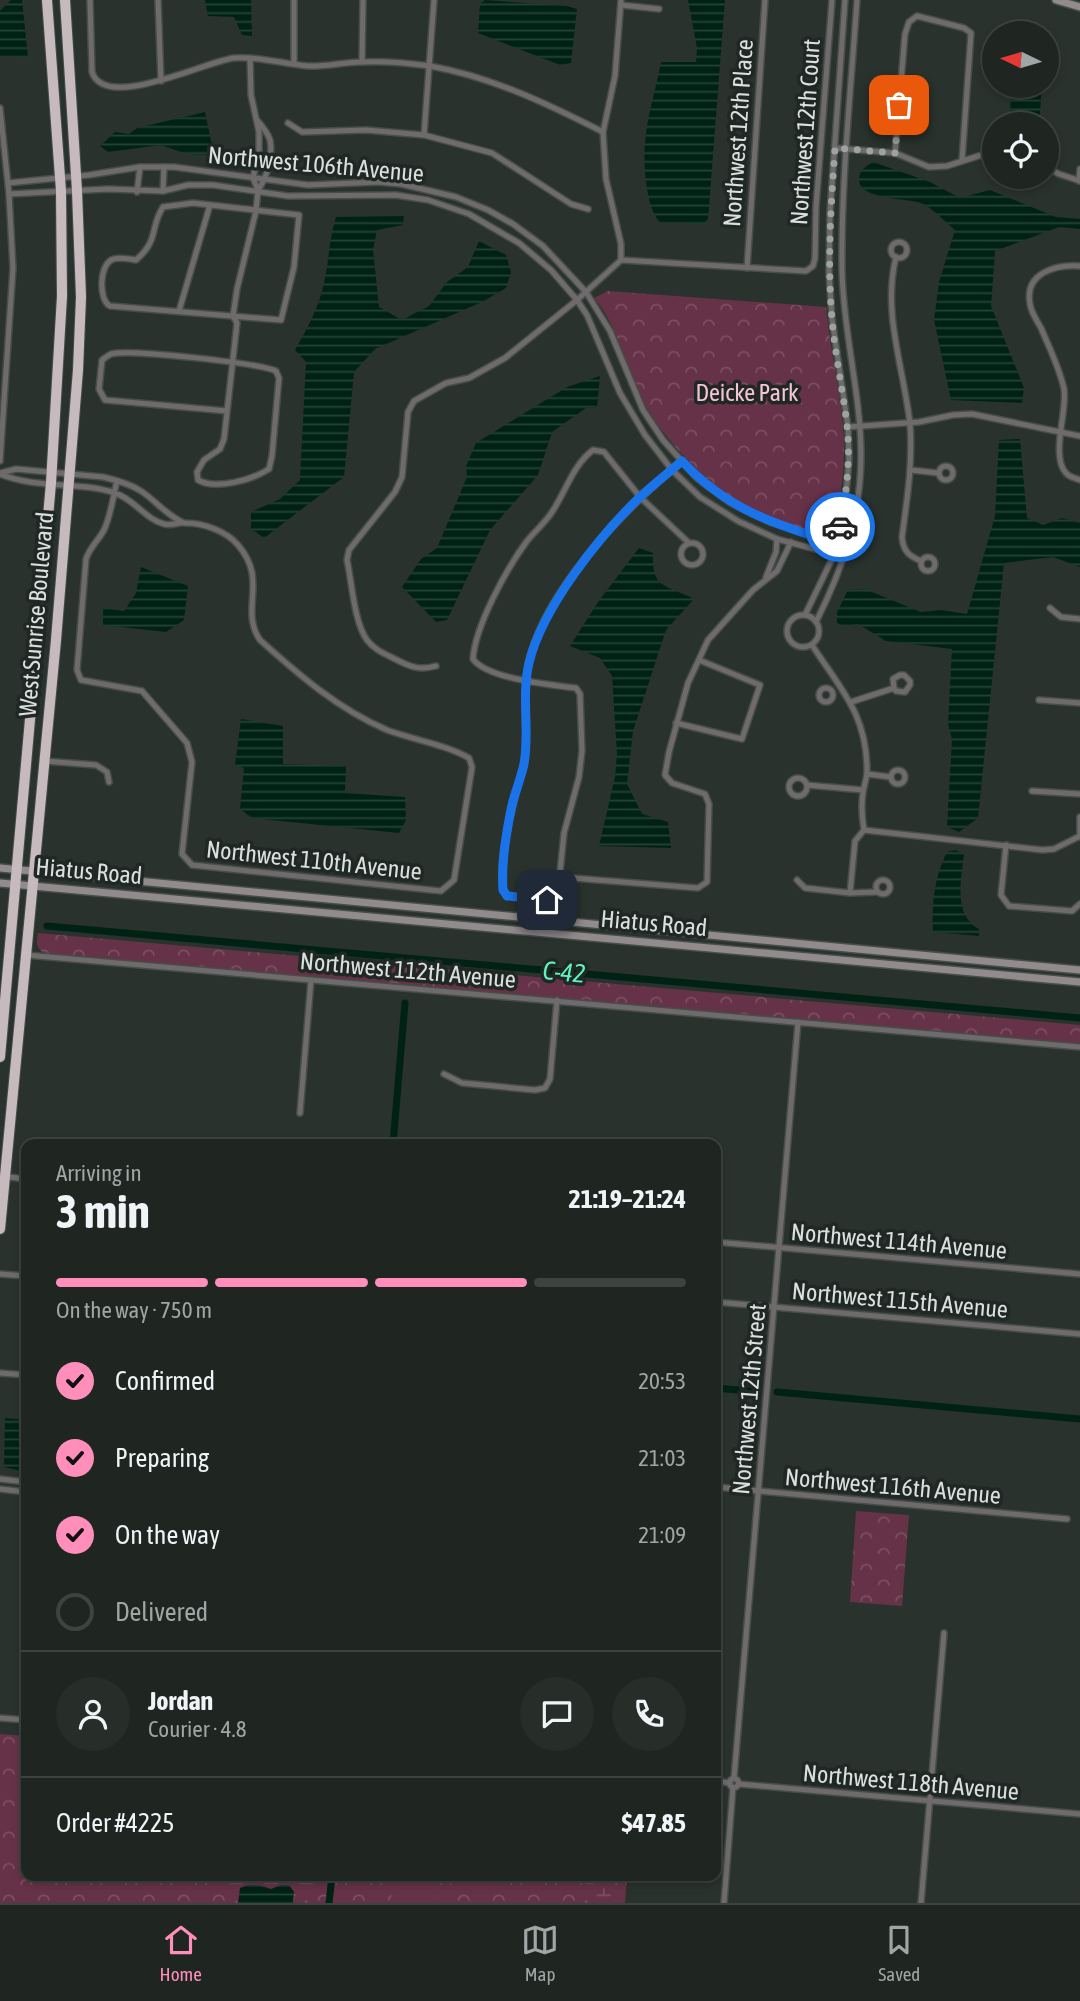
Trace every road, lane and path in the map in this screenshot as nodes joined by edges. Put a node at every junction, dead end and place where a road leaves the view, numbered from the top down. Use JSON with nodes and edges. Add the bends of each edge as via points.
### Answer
{"nodes":[{"id":1,"x":47,"y":0,"type":"edge"},
{"id":2,"x":65,"y":0,"type":"edge"},
{"id":3,"x":90,"y":0,"type":"edge"},
{"id":4,"x":158,"y":0,"type":"edge"},
{"id":5,"x":294,"y":0,"type":"edge"},
{"id":6,"x":363,"y":0,"type":"edge"},
{"id":7,"x":434,"y":0,"type":"edge"},
{"id":8,"x":765,"y":0,"type":"edge"},
{"id":9,"x":832,"y":0,"type":"edge"},
{"id":10,"x":845,"y":0,"type":"edge"},
{"id":11,"x":857,"y":0,"type":"edge"},
{"id":12,"x":1056,"y":0,"type":"edge"},
{"id":13,"x":621,"y":3,"type":"edge"},
{"id":14,"x":1080,"y":7,"type":"edge"},
{"id":15,"x":659,"y":9,"type":"dead end"},
{"id":16,"x":250,"y":58,"type":"junction"},
{"id":17,"x":362,"y":62,"type":"junction"},
{"id":18,"x":294,"y":64,"type":"junction"},
{"id":19,"x":429,"y":66,"type":"junction"},
{"id":20,"x":161,"y":81,"type":"junction"},
{"id":21,"x":0,"y":108,"type":"edge"},
{"id":22,"x":253,"y":115,"type":"junction"},
{"id":23,"x":288,"y":123,"type":"dead end"},
{"id":24,"x":603,"y":132,"type":"junction"},
{"id":25,"x":424,"y":135,"type":"junction"},
{"id":26,"x":835,"y":148,"type":"junction"},
{"id":27,"x":846,"y":149,"type":"junction"},
{"id":28,"x":895,"y":153,"type":"junction"},
{"id":29,"x":982,"y":154,"type":"edge"},
{"id":30,"x":962,"y":160,"type":"junction"},
{"id":31,"x":140,"y":167,"type":"junction"},
{"id":32,"x":164,"y":167,"type":"junction"},
{"id":33,"x":1080,"y":169,"type":"edge"},
{"id":34,"x":1059,"y":173,"type":"edge"},
{"id":35,"x":76,"y":177,"type":"junction"},
{"id":36,"x":60,"y":178,"type":"junction"},
{"id":37,"x":253,"y":178,"type":"junction"},
{"id":38,"x":265,"y":180,"type":"junction"},
{"id":39,"x":1079,"y":181,"type":"edge"},
{"id":40,"x":8,"y":183,"type":"junction"},
{"id":41,"x":258,"y":190,"type":"junction"},
{"id":42,"x":61,"y":191,"type":"junction"},
{"id":43,"x":77,"y":191,"type":"junction"},
{"id":44,"x":163,"y":191,"type":"junction"},
{"id":45,"x":137,"y":192,"type":"junction"},
{"id":46,"x":9,"y":194,"type":"junction"},
{"id":47,"x":210,"y":205,"type":"junction"},
{"id":48,"x":588,"y":209,"type":"dead end"},
{"id":49,"x":256,"y":211,"type":"junction"},
{"id":50,"x":896,"y":257,"type":"dead end"},
{"id":51,"x":621,"y":260,"type":"junction"},
{"id":52,"x":1080,"y":266,"type":"edge"},
{"id":53,"x":747,"y":268,"type":"junction"},
{"id":54,"x":586,"y":292,"type":"junction"},
{"id":55,"x":577,"y":300,"type":"junction"},
{"id":56,"x":179,"y":311,"type":"junction"},
{"id":57,"x":233,"y":316,"type":"junction"},
{"id":58,"x":233,"y":362,"type":"junction"},
{"id":59,"x":227,"y":411,"type":"junction"},
{"id":60,"x":909,"y":423,"type":"junction"},
{"id":61,"x":859,"y":427,"type":"junction"},
{"id":62,"x":848,"y":428,"type":"junction"},
{"id":63,"x":1059,"y":433,"type":"junction"},
{"id":64,"x":1080,"y":436,"type":"edge"},
{"id":65,"x":0,"y":461,"type":"edge"},
{"id":66,"x":682,"y":461,"type":"junction"},
{"id":67,"x":672,"y":470,"type":"junction"},
{"id":68,"x":911,"y":470,"type":"junction"},
{"id":69,"x":938,"y":472,"type":"dead end"},
{"id":70,"x":0,"y":473,"type":"edge"},
{"id":71,"x":69,"y":473,"type":"junction"},
{"id":72,"x":51,"y":478,"type":"junction"},
{"id":73,"x":1080,"y":480,"type":"edge"},
{"id":74,"x":117,"y":481,"type":"junction"},
{"id":75,"x":68,"y":486,"type":"junction"},
{"id":76,"x":114,"y":493,"type":"junction"},
{"id":77,"x":640,"y":497,"type":"junction"},
{"id":78,"x":183,"y":523,"type":"junction"},
{"id":79,"x":777,"y":539,"type":"junction"},
{"id":80,"x":791,"y":542,"type":"junction"},
{"id":81,"x":689,"y":543,"type":"junction"},
{"id":82,"x":836,"y":543,"type":"junction"},
{"id":83,"x":846,"y":553,"type":"junction"},
{"id":84,"x":833,"y":554,"type":"junction"},
{"id":85,"x":921,"y":561,"type":"dead end"},
{"id":86,"x":765,"y":580,"type":"junction"},
{"id":87,"x":1050,"y":608,"type":"dead end"},
{"id":88,"x":805,"y":615,"type":"junction"},
{"id":89,"x":1080,"y":619,"type":"edge"},
{"id":90,"x":816,"y":622,"type":"junction"},
{"id":91,"x":812,"y":645,"type":"junction"},
{"id":92,"x":699,"y":660,"type":"junction"},
{"id":93,"x":436,"y":666,"type":"dead end"},
{"id":94,"x":526,"y":681,"type":"junction"},
{"id":95,"x":838,"y":687,"type":"junction"},
{"id":96,"x":894,"y":688,"type":"dead end"},
{"id":97,"x":832,"y":691,"type":"dead end"},
{"id":98,"x":1039,"y":700,"type":"dead end"},
{"id":99,"x":851,"y":702,"type":"junction"},
{"id":100,"x":1080,"y":703,"type":"edge"},
{"id":101,"x":676,"y":723,"type":"junction"},
{"id":102,"x":44,"y":761,"type":"junction"},
{"id":103,"x":867,"y":774,"type":"junction"},
{"id":104,"x":891,"y":777,"type":"dead end"},
{"id":105,"x":109,"y":782,"type":"dead end"},
{"id":106,"x":807,"y":785,"type":"dead end"},
{"id":107,"x":863,"y":790,"type":"junction"},
{"id":108,"x":1032,"y":791,"type":"dead end"},
{"id":109,"x":1080,"y":794,"type":"edge"},
{"id":110,"x":1080,"y":817,"type":"edge"},
{"id":111,"x":864,"y":830,"type":"junction"},
{"id":112,"x":1080,"y":836,"type":"edge"},
{"id":113,"x":1006,"y":845,"type":"junction"},
{"id":114,"x":0,"y":868,"type":"edge"},
{"id":115,"x":16,"y":869,"type":"junction"},
{"id":116,"x":34,"y":871,"type":"junction"},
{"id":117,"x":560,"y":877,"type":"junction"},
{"id":118,"x":797,"y":880,"type":"dead end"},
{"id":119,"x":0,"y":883,"type":"edge"},
{"id":120,"x":15,"y":884,"type":"junction"},
{"id":121,"x":33,"y":886,"type":"junction"},
{"id":122,"x":877,"y":892,"type":"dead end"},
{"id":123,"x":850,"y":893,"type":"junction"},
{"id":124,"x":1079,"y":906,"type":"edge"},
{"id":125,"x":4,"y":953,"type":"edge"},
{"id":126,"x":26,"y":955,"type":"junction"},
{"id":127,"x":1080,"y":970,"type":"edge"},
{"id":128,"x":311,"y":980,"type":"junction"},
{"id":129,"x":1080,"y":982,"type":"edge"},
{"id":130,"x":557,"y":1000,"type":"junction"},
{"id":131,"x":798,"y":1022,"type":"junction"},
{"id":132,"x":1080,"y":1047,"type":"edge"},
{"id":133,"x":0,"y":1057,"type":"edge"},
{"id":134,"x":444,"y":1074,"type":"dead end"},
{"id":135,"x":300,"y":1113,"type":"dead end"},
{"id":136,"x":2,"y":1176,"type":"edge"},
{"id":137,"x":21,"y":1178,"type":"edge"},
{"id":138,"x":0,"y":1229,"type":"edge"},
{"id":139,"x":721,"y":1242,"type":"edge"},
{"id":140,"x":779,"y":1247,"type":"junction"},
{"id":141,"x":0,"y":1274,"type":"edge"},
{"id":142,"x":1080,"y":1275,"type":"edge"},
{"id":143,"x":21,"y":1276,"type":"edge"},
{"id":144,"x":721,"y":1302,"type":"edge"},
{"id":145,"x":774,"y":1306,"type":"junction"},
{"id":146,"x":1080,"y":1334,"type":"edge"},
{"id":147,"x":0,"y":1373,"type":"edge"},
{"id":148,"x":21,"y":1375,"type":"edge"},
{"id":149,"x":0,"y":1479,"type":"edge"},
{"id":150,"x":12,"y":1480,"type":"junction"},
{"id":151,"x":21,"y":1481,"type":"edge"},
{"id":152,"x":721,"y":1487,"type":"edge"},
{"id":153,"x":0,"y":1489,"type":"edge"},
{"id":154,"x":11,"y":1490,"type":"junction"},
{"id":155,"x":21,"y":1491,"type":"edge"},
{"id":156,"x":759,"y":1491,"type":"junction"},
{"id":157,"x":1067,"y":1519,"type":"dead end"},
{"id":158,"x":943,"y":1633,"type":"dead end"},
{"id":159,"x":0,"y":1718,"type":"edge"},
{"id":160,"x":21,"y":1720,"type":"edge"},
{"id":161,"x":721,"y":1782,"type":"edge"},
{"id":162,"x":734,"y":1783,"type":"junction"},
{"id":163,"x":930,"y":1801,"type":"junction"},
{"id":164,"x":1080,"y":1814,"type":"edge"},
{"id":165,"x":724,"y":1903,"type":"edge"},
{"id":166,"x":921,"y":1903,"type":"edge"}],
"edges":[{"from":1,"to":36,"type":"highway","name":"West Sunrise Boulevard"},
{"from":2,"to":35,"type":"highway","name":"West Sunrise Boulevard"},
{"from":3,"to":20,"type":"street","via":[[95,80],[103,86]]},
{"from":4,"to":20,"type":"street"},
{"from":5,"to":18,"type":"street"},
{"from":6,"to":17,"type":"street"},
{"from":7,"to":19,"type":"street"},
{"from":8,"to":53,"type":"street","name":"Northwest 12th Place"},
{"from":9,"to":53,"type":"street","name":"Northwest 12th Court","via":[[813,266],[806,271]]},
{"from":10,"to":26,"type":"street"},
{"from":11,"to":27,"type":"street"},
{"from":12,"to":14,"type":"main road"},
{"from":13,"to":15,"type":"street"},
{"from":13,"to":24,"type":"street","via":[[615,75]]},
{"from":16,"to":18,"type":"street"},
{"from":16,"to":20,"type":"street","via":[[211,62]]},
{"from":16,"to":22,"type":"street"},
{"from":17,"to":18,"type":"street"},
{"from":17,"to":19,"type":"street"},
{"from":19,"to":24,"type":"street","via":[[517,90]]},
{"from":19,"to":25,"type":"street"},
{"from":21,"to":40,"type":"street"},
{"from":22,"to":37,"type":"street","via":[[259,132]]},
{"from":22,"to":38,"type":"street","via":[[269,137]]},
{"from":23,"to":25,"type":"street","via":[[302,132],[366,130]]},
{"from":24,"to":51,"type":"street"},
{"from":25,"to":48,"type":"street","via":[[492,153],[571,204]]},
{"from":26,"to":27,"type":"street"},
{"from":26,"to":62,"type":"street","via":[[829,272]]},
{"from":27,"to":28,"type":"street"},
{"from":27,"to":61,"type":"street","via":[[842,298]]},
{"from":28,"to":30,"type":"street","via":[[929,167]]},
{"from":28,"to":30,"type":"street","via":[[905,34],[909,22],[918,16],[971,33]]},
{"from":29,"to":30,"type":"street"},
{"from":31,"to":32,"type":"street","name":"Northwest 106th Avenue"},
{"from":31,"to":35,"type":"street","name":"Northwest 106th Avenue"},
{"from":31,"to":45,"type":"street"},
{"from":32,"to":37,"type":"street","name":"Northwest 106th Avenue"},
{"from":32,"to":44,"type":"street"},
{"from":33,"to":39,"type":"street"},
{"from":34,"to":39,"type":"street"},
{"from":35,"to":36,"type":"street","name":"Northwest 106th Avenue"},
{"from":35,"to":43,"type":"highway","name":"West Sunrise Boulevard"},
{"from":36,"to":40,"type":"street","name":"Northwest 106th Avenue"},
{"from":36,"to":42,"type":"highway","name":"West Sunrise Boulevard"},
{"from":37,"to":38,"type":"street","name":"Northwest 106th Avenue"},
{"from":37,"to":41,"type":"street"},
{"from":38,"to":41,"type":"street"},
{"from":38,"to":54,"type":"street","name":"Northwest 106th Avenue","via":[[307,185],[379,182],[456,197],[513,224],[543,246]]},
{"from":40,"to":46,"type":"street"},
{"from":41,"to":44,"type":"street","name":"Northwest 106th Avenue","via":[[188,185]]},
{"from":41,"to":49,"type":"street"},
{"from":41,"to":55,"type":"street","name":"Northwest 106th Avenue","via":[[288,196],[396,195],[447,206],[519,243]]},
{"from":42,"to":43,"type":"street","name":"Northwest 106th Avenue"},
{"from":42,"to":46,"type":"street","name":"Northwest 106th Avenue"},
{"from":42,"to":72,"type":"highway","name":"West Sunrise Boulevard","via":[[62,296]]},
{"from":43,"to":45,"type":"street","name":"Northwest 106th Avenue","via":[[108,188]]},
{"from":43,"to":71,"type":"highway","name":"West Sunrise Boulevard","via":[[81,297]]},
{"from":44,"to":45,"type":"street","name":"Northwest 106th Avenue"},
{"from":46,"to":65,"type":"street","via":[[13,268]]},
{"from":47,"to":49,"type":"street"},
{"from":47,"to":56,"type":"street"},
{"from":47,"to":56,"type":"street","via":[[163,207],[147,250],[136,260],[113,259],[103,271],[105,304]]},
{"from":49,"to":57,"type":"street"},
{"from":49,"to":57,"type":"street","via":[[299,215],[294,267],[281,320]]},
{"from":50,"to":60,"type":"street","via":[[891,292]]},
{"from":51,"to":53,"type":"street"},
{"from":51,"to":54,"type":"street"},
{"from":52,"to":63,"type":"street","via":[[1046,270],[1031,286],[1030,304],[1064,391]]},
{"from":54,"to":55,"type":"street"},
{"from":54,"to":66,"type":"street","name":"Northwest 106th Avenue","via":[[610,331],[643,410]]},
{"from":55,"to":67,"type":"street","name":"Northwest 106th Avenue","via":[[597,333],[620,393]]},
{"from":55,"to":93,"type":"street","via":[[505,358],[414,401],[408,412],[402,477],[349,550],[359,623],[367,640],[421,670]]},
{"from":56,"to":57,"type":"street"},
{"from":57,"to":58,"type":"street","via":[[237,323]]},
{"from":58,"to":59,"type":"street"},
{"from":58,"to":59,"type":"street","via":[[133,354],[111,354],[102,360],[99,389],[105,400]]},
{"from":58,"to":59,"type":"street","via":[[269,368],[279,378],[271,462],[263,472],[243,480],[205,484],[198,480],[197,472],[225,439]]},
{"from":60,"to":61,"type":"street"},
{"from":60,"to":63,"type":"street","via":[[972,414]]},
{"from":60,"to":68,"type":"street"},
{"from":61,"to":62,"type":"street"},
{"from":61,"to":83,"type":"street","via":[[858,498]]},
{"from":62,"to":82,"type":"street","via":[[846,495]]},
{"from":63,"to":64,"type":"street"},
{"from":63,"to":73,"type":"street","via":[[1061,465],[1067,475]]},
{"from":66,"to":67,"type":"street"},
{"from":66,"to":82,"type":"street","name":"Northwest 106th Avenue","via":[[731,503],[770,522]]},
{"from":67,"to":77,"type":"street"},
{"from":67,"to":79,"type":"street","name":"Northwest 106th Avenue","via":[[700,497],[738,522]]},
{"from":68,"to":69,"type":"street"},
{"from":68,"to":85,"type":"street","via":[[903,547]]},
{"from":70,"to":72,"type":"street","via":[[16,469]]},
{"from":70,"to":72,"type":"street","via":[[14,480]]},
{"from":71,"to":72,"type":"street"},
{"from":71,"to":74,"type":"street"},
{"from":71,"to":75,"type":"highway","name":"West Sunrise Boulevard"},
{"from":72,"to":75,"type":"street"},
{"from":72,"to":115,"type":"highway","name":"West Sunrise Boulevard"},
{"from":74,"to":76,"type":"street"},
{"from":74,"to":78,"type":"street","via":[[139,490]]},
{"from":75,"to":76,"type":"street"},
{"from":75,"to":102,"type":"highway","name":"West Sunrise Boulevard"},
{"from":76,"to":78,"type":"street","via":[[162,523]]},
{"from":76,"to":78,"type":"street","name":"Northwest 110th Avenue","via":[[105,527],[86,559],[76,670],[81,680],[142,691],[187,743],[192,762],[182,854],[192,865],[441,891],[449,886],[454,880],[469,758],[363,719],[307,682],[254,632],[253,571],[238,545],[226,534]]},
{"from":77,"to":81,"type":"street"},
{"from":77,"to":94,"type":"street","via":[[564,589],[535,641]]},
{"from":77,"to":94,"type":"street","via":[[604,452],[593,450],[582,459],[550,516],[527,541],[479,630],[473,659],[479,667]]},
{"from":79,"to":80,"type":"street","name":"Northwest 106th Avenue"},
{"from":79,"to":86,"type":"street"},
{"from":80,"to":84,"type":"street","name":"Northwest 106th Avenue"},
{"from":80,"to":86,"type":"street","via":[[777,571]]},
{"from":81,"to":81,"type":"street","via":[[682,549],[682,557],[688,564],[696,564],[703,550]]},
{"from":82,"to":83,"type":"street","name":"Northwest 106th Avenue"},
{"from":82,"to":84,"type":"street"},
{"from":83,"to":84,"type":"street","name":"Northwest 106th Avenue"},
{"from":83,"to":90,"type":"street"},
{"from":84,"to":88,"type":"street"},
{"from":86,"to":92,"type":"street","via":[[708,640]]},
{"from":87,"to":89,"type":"street","via":[[1061,617]]},
{"from":88,"to":90,"type":"street"},
{"from":88,"to":91,"type":"street","via":[[793,618],[787,636],[795,645]]},
{"from":90,"to":91,"type":"street","via":[[818,637]]},
{"from":91,"to":95,"type":"street"},
{"from":92,"to":101,"type":"street"},
{"from":92,"to":101,"type":"street","via":[[760,685],[742,739]]},
{"from":94,"to":117,"type":"street","via":[[576,688],[580,694],[582,751],[564,833]]},
{"from":94,"to":117,"type":"street","via":[[524,764],[505,845],[503,890],[507,896],[547,900],[558,892]]},
{"from":95,"to":97,"type":"street"},
{"from":95,"to":99,"type":"street"},
{"from":96,"to":99,"type":"street"},
{"from":98,"to":100,"type":"street"},
{"from":99,"to":103,"type":"street","via":[[863,730]]},
{"from":101,"to":117,"type":"street","via":[[665,775],[671,783],[705,793],[709,804],[706,882],[698,888]]},
{"from":102,"to":105,"type":"street","via":[[96,765],[107,772]]},
{"from":102,"to":116,"type":"highway","name":"West Sunrise Boulevard"},
{"from":103,"to":104,"type":"street"},
{"from":103,"to":107,"type":"street"},
{"from":106,"to":107,"type":"street"},
{"from":107,"to":111,"type":"street"},
{"from":108,"to":109,"type":"street"},
{"from":110,"to":112,"type":"street"},
{"from":111,"to":113,"type":"street"},
{"from":111,"to":123,"type":"street","via":[[855,841]]},
{"from":112,"to":113,"type":"street","via":[[1054,849]]},
{"from":113,"to":124,"type":"street","via":[[1001,895],[1009,906],[1072,911]]},
{"from":114,"to":115,"type":"main road","name":"Hiatus Road"},
{"from":115,"to":116,"type":"main road","name":"Hiatus Road"},
{"from":115,"to":120,"type":"highway","name":"West Sunrise Boulevard"},
{"from":116,"to":121,"type":"highway","name":"West Sunrise Boulevard"},
{"from":116,"to":127,"type":"main road","name":"Hiatus Road"},
{"from":118,"to":123,"type":"street","via":[[805,888]]},
{"from":119,"to":120,"type":"main road","name":"Hiatus Road"},
{"from":120,"to":121,"type":"main road","name":"Hiatus Road"},
{"from":120,"to":125,"type":"highway","name":"West Sunrise Boulevard"},
{"from":121,"to":126,"type":"highway","name":"West Sunrise Boulevard"},
{"from":121,"to":129,"type":"main road","name":"Hiatus Road"},
{"from":122,"to":123,"type":"street"},
{"from":125,"to":133,"type":"highway","name":"West Sunrise Boulevard"},
{"from":126,"to":128,"type":"street","name":"Northwest 112th Avenue"},
{"from":126,"to":136,"type":"highway","name":"West Sunrise Boulevard"},
{"from":128,"to":130,"type":"street","name":"Northwest 112th Avenue"},
{"from":128,"to":135,"type":"street"},
{"from":130,"to":131,"type":"street","name":"Northwest 112th Avenue"},
{"from":130,"to":134,"type":"street","via":[[550,1079],[545,1088],[462,1083]]},
{"from":131,"to":132,"type":"street","name":"Northwest 112th Avenue"},
{"from":131,"to":140,"type":"street","name":"Northwest 12th Street"},
{"from":136,"to":137,"type":"street"},
{"from":136,"to":138,"type":"highway","name":"West Sunrise Boulevard"},
{"from":139,"to":140,"type":"street","name":"Northwest 114th Avenue"},
{"from":140,"to":142,"type":"street","name":"Northwest 114th Avenue"},
{"from":140,"to":145,"type":"street","name":"Northwest 12th Street"},
{"from":141,"to":143,"type":"street"},
{"from":144,"to":145,"type":"street","name":"Northwest 115th Avenue"},
{"from":145,"to":146,"type":"street","name":"Northwest 115th Avenue"},
{"from":145,"to":156,"type":"street","name":"Northwest 12th Street"},
{"from":147,"to":148,"type":"street"},
{"from":149,"to":150,"type":"street"},
{"from":150,"to":151,"type":"street"},
{"from":150,"to":154,"type":"street"},
{"from":152,"to":156,"type":"street","name":"Northwest 116th Avenue"},
{"from":153,"to":154,"type":"street"},
{"from":154,"to":155,"type":"street"},
{"from":156,"to":157,"type":"street","name":"Northwest 116th Avenue"},
{"from":156,"to":162,"type":"street","name":"Northwest 12th Street"},
{"from":158,"to":163,"type":"street"},
{"from":159,"to":160,"type":"street"},
{"from":161,"to":162,"type":"street","name":"Northwest 118th Avenue"},
{"from":162,"to":163,"type":"street","name":"Northwest 118th Avenue"},
{"from":162,"to":165,"type":"street","name":"Northwest 12th Street"},
{"from":163,"to":164,"type":"street","name":"Northwest 118th Avenue"},
{"from":163,"to":166,"type":"street"}]}
